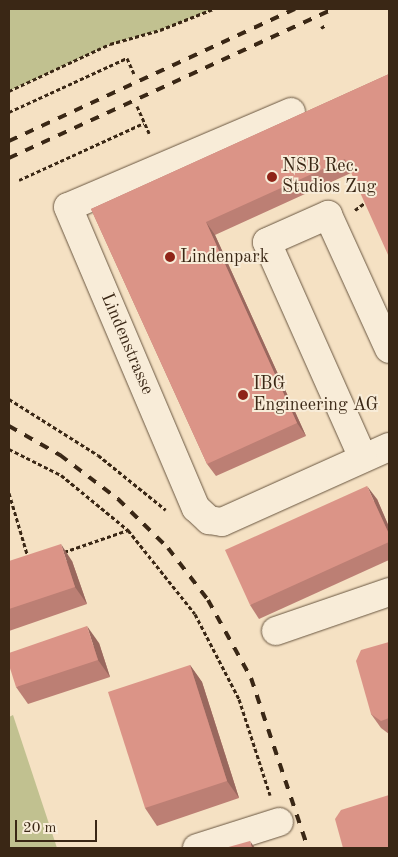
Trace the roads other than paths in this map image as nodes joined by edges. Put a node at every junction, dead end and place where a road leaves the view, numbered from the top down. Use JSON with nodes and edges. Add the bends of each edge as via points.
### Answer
{"nodes":[{"id":1,"x":291,"y":112,"type":"dead end"},
{"id":2,"x":389,"y":349,"type":"edge"},
{"id":3,"x":389,"y":448,"type":"edge"},
{"id":4,"x":364,"y":458,"type":"junction"},
{"id":5,"x":389,"y":592,"type":"edge"},
{"id":6,"x":276,"y":631,"type":"dead end"},
{"id":7,"x":278,"y":822,"type":"road end"},
{"id":8,"x":197,"y":848,"type":"edge"}],
"edges":[{"from":1,"to":4,"type":"street","name":"Lindenstrasse","via":[[68,207],[196,508],[209,520],[222,522]]},
{"from":2,"to":4,"type":"street","via":[[328,215],[267,242]]},
{"from":3,"to":4,"type":"street","name":"Lindenstrasse"},
{"from":5,"to":6,"type":"street"},
{"from":7,"to":8,"type":"street"}]}
